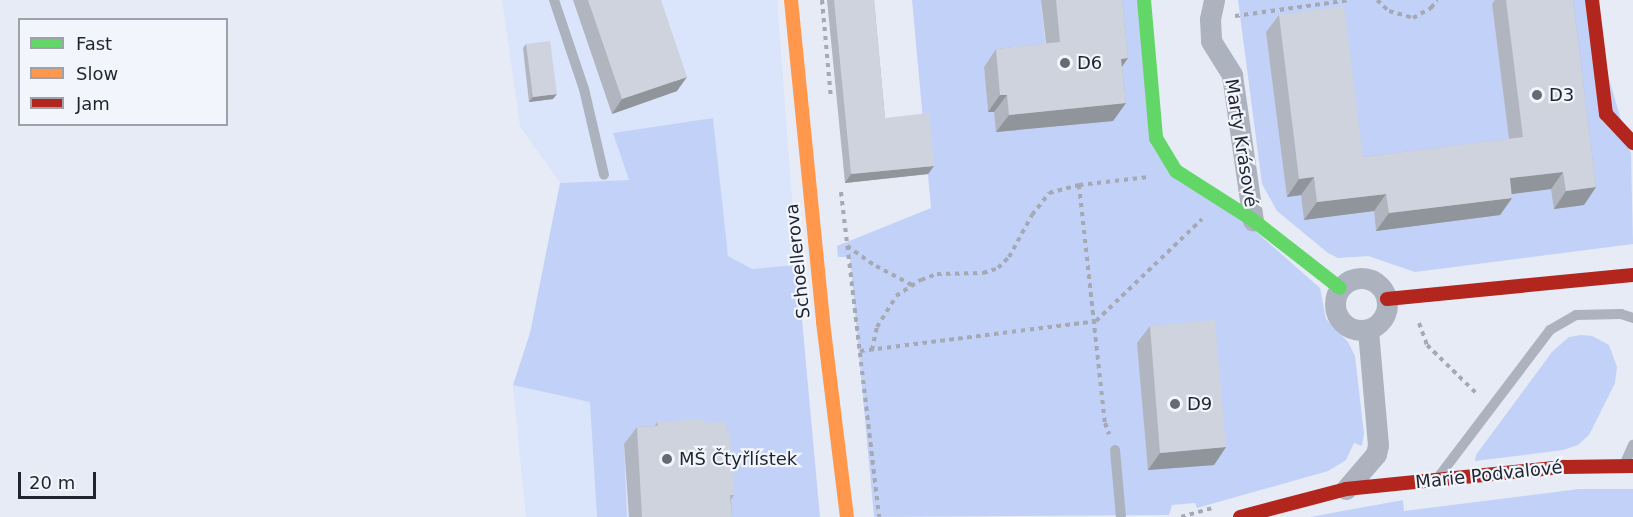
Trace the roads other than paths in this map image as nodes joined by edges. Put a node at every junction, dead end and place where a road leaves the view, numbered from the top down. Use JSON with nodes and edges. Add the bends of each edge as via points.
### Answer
{"nodes":[{"id":1,"x":554,"y":0,"type":"edge"},
{"id":2,"x":791,"y":0,"type":"edge"},
{"id":3,"x":1144,"y":0,"type":"edge"},
{"id":4,"x":1592,"y":0,"type":"edge"},
{"id":5,"x":1212,"y":9,"type":"edge"},
{"id":6,"x":1633,"y":143,"type":"edge"},
{"id":7,"x":604,"y":175,"type":"dead end"},
{"id":8,"x":1253,"y":220,"type":"junction"},
{"id":9,"x":1633,"y":275,"type":"edge"},
{"id":10,"x":1340,"y":288,"type":"junction"},
{"id":11,"x":1388,"y":299,"type":"junction"},
{"id":12,"x":1633,"y":318,"type":"edge"},
{"id":13,"x":1368,"y":330,"type":"junction"},
{"id":14,"x":1633,"y":445,"type":"edge"},
{"id":15,"x":1115,"y":450,"type":"road end"},
{"id":16,"x":1628,"y":466,"type":"edge"},
{"id":17,"x":1436,"y":480,"type":"junction"},
{"id":18,"x":1346,"y":489,"type":"junction"},
{"id":19,"x":847,"y":517,"type":"edge"},
{"id":20,"x":1122,"y":517,"type":"edge"},
{"id":21,"x":1240,"y":517,"type":"edge"}],
"edges":[{"from":1,"to":7,"type":"lane","via":[[584,89]]},
{"from":2,"to":19,"type":"street","name":"Schoellerova","via":[[822,322]]},
{"from":3,"to":8,"type":"street","name":"Marty Krásové","via":[[1156,138],[1176,171]]},
{"from":4,"to":6,"type":"street","via":[[1606,114]]},
{"from":5,"to":8,"type":"street","name":"Marty Krásové","via":[[1212,41],[1232,75]]},
{"from":8,"to":10,"type":"street","name":"Marty Krásové"},
{"from":9,"to":11,"type":"street"},
{"from":10,"to":11,"type":"street","via":[[1354,278],[1372,280]]},
{"from":10,"to":13,"type":"street","via":[[1334,303],[1339,319],[1352,329]]},
{"from":11,"to":13,"type":"street","via":[[1384,318]]},
{"from":12,"to":17,"type":"lane","via":[[1621,314],[1576,315],[1550,330]]},
{"from":13,"to":18,"type":"street","via":[[1376,454]]},
{"from":14,"to":16,"type":"lane"},
{"from":15,"to":20,"type":"lane"},
{"from":16,"to":17,"type":"street","name":"Marie Podvalové","via":[[1564,467]]},
{"from":17,"to":18,"type":"street","name":"Marie Podvalové"},
{"from":18,"to":21,"type":"street","name":"Marie Podvalové"}]}
